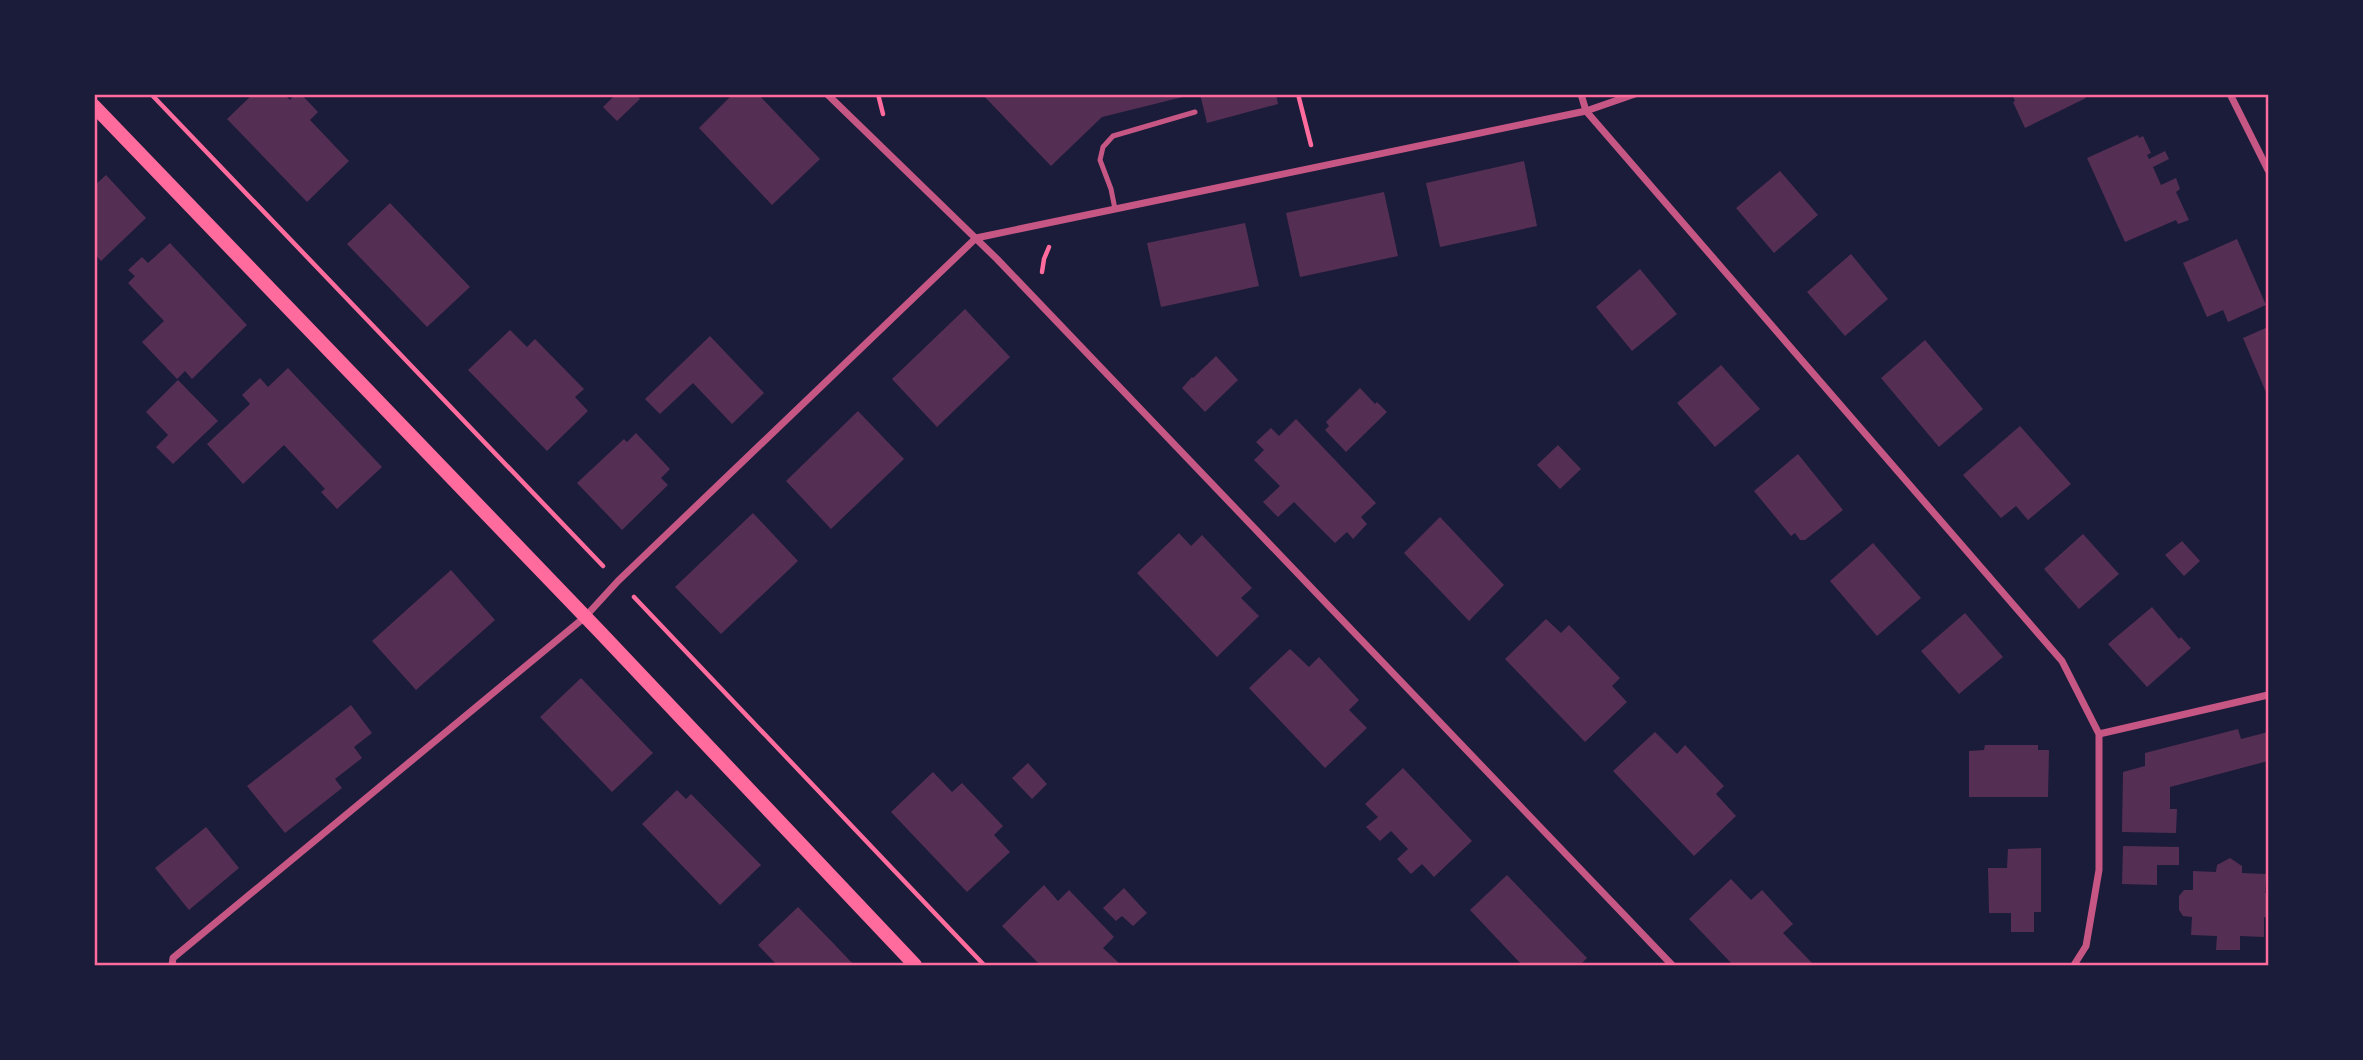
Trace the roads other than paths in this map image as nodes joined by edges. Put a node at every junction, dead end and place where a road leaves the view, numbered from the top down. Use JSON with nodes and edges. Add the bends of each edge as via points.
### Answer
{"nodes":[{"id":1,"x":827,"y":94,"type":"edge"},
{"id":2,"x":1581,"y":94,"type":"edge"},
{"id":3,"x":1635,"y":94,"type":"edge"},
{"id":4,"x":2230,"y":94,"type":"edge"},
{"id":5,"x":94,"y":106,"type":"edge"},
{"id":6,"x":1586,"y":111,"type":"junction"},
{"id":7,"x":1195,"y":112,"type":"dead end"},
{"id":8,"x":2269,"y":170,"type":"edge"},
{"id":9,"x":1115,"y":209,"type":"junction"},
{"id":10,"x":976,"y":238,"type":"junction"},
{"id":11,"x":585,"y":617,"type":"junction"},
{"id":12,"x":2269,"y":695,"type":"edge"},
{"id":13,"x":2099,"y":734,"type":"junction"},
{"id":14,"x":172,"y":965,"type":"edge"},
{"id":15,"x":915,"y":965,"type":"edge"},
{"id":16,"x":1672,"y":965,"type":"edge"},
{"id":17,"x":2074,"y":965,"type":"edge"}],
"edges":[{"from":1,"to":10,"type":"street"},
{"from":2,"to":6,"type":"street"},
{"from":3,"to":6,"type":"street"},
{"from":4,"to":8,"type":"street"},
{"from":5,"to":11,"type":"main road"},
{"from":6,"to":9,"type":"street"},
{"from":6,"to":13,"type":"street","via":[[2062,661]]},
{"from":7,"to":9,"type":"lane","via":[[1113,136],[1103,147],[1100,160]]},
{"from":9,"to":10,"type":"street"},
{"from":10,"to":11,"type":"street"},
{"from":10,"to":16,"type":"street"},
{"from":11,"to":14,"type":"street","via":[[173,958]]},
{"from":11,"to":15,"type":"main road"},
{"from":12,"to":13,"type":"street"},
{"from":13,"to":17,"type":"street","via":[[2099,870],[2086,946]]}]}
